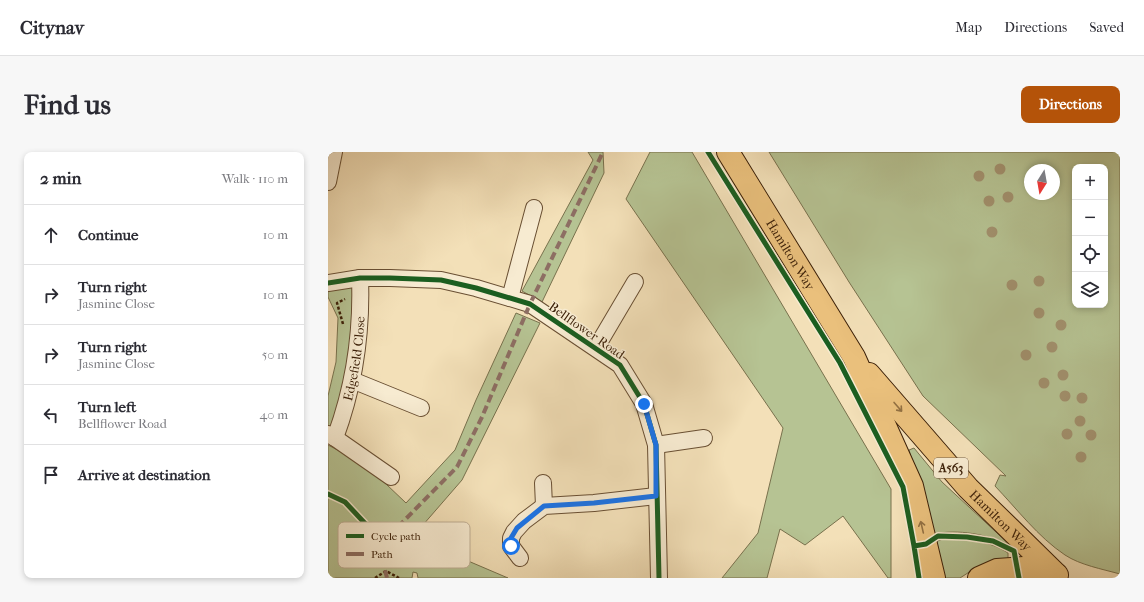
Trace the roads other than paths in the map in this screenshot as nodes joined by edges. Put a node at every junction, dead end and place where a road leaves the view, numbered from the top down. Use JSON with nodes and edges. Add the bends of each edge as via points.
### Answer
{"nodes":[{"id":1,"x":334,"y":152,"type":"edge"},
{"id":2,"x":728,"y":152,"type":"edge"},
{"id":3,"x":328,"y":179,"type":"edge"},
{"id":4,"x":534,"y":208,"type":"dead end"},
{"id":5,"x":360,"y":278,"type":"junction"},
{"id":6,"x":634,"y":282,"type":"dead end"},
{"id":7,"x":328,"y":283,"type":"edge"},
{"id":8,"x":510,"y":298,"type":"junction"},
{"id":9,"x":596,"y":348,"type":"junction"},
{"id":10,"x":854,"y":357,"type":"junction"},
{"id":11,"x":352,"y":380,"type":"junction"},
{"id":12,"x":421,"y":408,"type":"dead end"},
{"id":13,"x":332,"y":436,"type":"edge"},
{"id":14,"x":704,"y":438,"type":"dead end"},
{"id":15,"x":656,"y":445,"type":"junction"},
{"id":16,"x":390,"y":477,"type":"dead end"},
{"id":17,"x":543,"y":483,"type":"dead end"},
{"id":18,"x":656,"y":496,"type":"junction"},
{"id":19,"x":544,"y":506,"type":"junction"},
{"id":20,"x":520,"y":558,"type":"dead end"},
{"id":21,"x":1062,"y":576,"type":"edge"},
{"id":22,"x":658,"y":578,"type":"edge"},
{"id":23,"x":934,"y":578,"type":"edge"},
{"id":24,"x":979,"y":578,"type":"edge"}],
"edges":[{"from":1,"to":3,"type":"street"},
{"from":2,"to":10,"type":"highway","name":"Hamilton Way","number":"A563"},
{"from":4,"to":8,"type":"street"},
{"from":5,"to":7,"type":"street","name":"Bellflower Road"},
{"from":5,"to":8,"type":"street","name":"Bellflower Road","via":[[441,280]]},
{"from":5,"to":11,"type":"street","name":"Edgefield Close","via":[[360,309]]},
{"from":6,"to":9,"type":"street","name":"Bellflower Road"},
{"from":8,"to":9,"type":"street","name":"Bellflower Road","via":[[530,304]]},
{"from":9,"to":15,"type":"street","name":"Bellflower Road","via":[[620,365],[632,383],[644,404]]},
{"from":10,"to":21,"type":"highway","name":"Hamilton Way","number":"A563","one_way":true,"via":[[968,488]]},
{"from":23,"to":10,"type":"highway","name":"Hamilton Way","number":"A563","one_way":true,"via":[[912,486]]},
{"from":11,"to":12,"type":"street"},
{"from":11,"to":13,"type":"street","name":"Edgefield Close"},
{"from":13,"to":16,"type":"street"},
{"from":14,"to":15,"type":"street"},
{"from":15,"to":18,"type":"street","name":"Bellflower Road"},
{"from":17,"to":19,"type":"street"},
{"from":18,"to":19,"type":"street"},
{"from":18,"to":22,"type":"street","name":"Bellflower Road"},
{"from":19,"to":20,"type":"street","via":[[524,521],[511,538],[513,550]]},
{"from":21,"to":24,"type":"highway","number":"A563","via":[[1024,568],[998,570]]}]}
